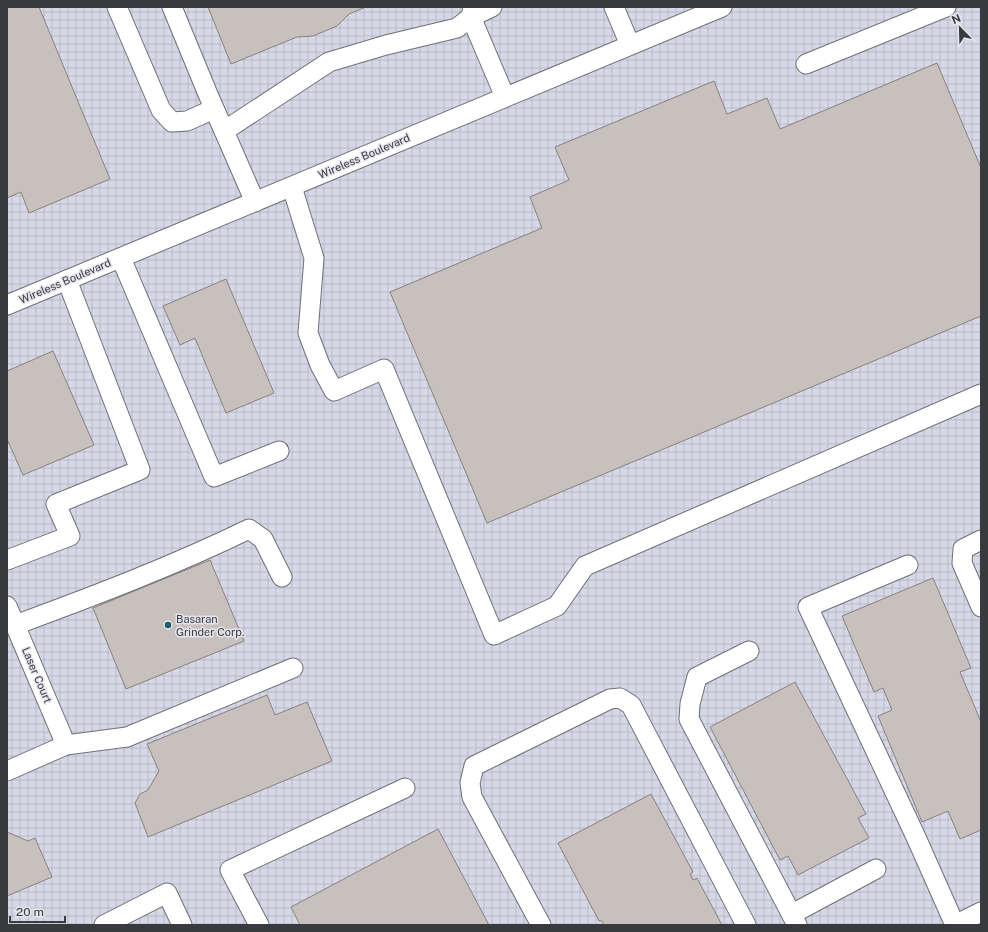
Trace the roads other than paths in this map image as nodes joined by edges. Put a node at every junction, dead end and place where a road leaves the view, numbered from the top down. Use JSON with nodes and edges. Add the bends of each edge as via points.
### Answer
{"nodes":[{"id":1,"x":117,"y":7,"type":"edge"},
{"id":2,"x":172,"y":7,"type":"edge"},
{"id":3,"x":492,"y":7,"type":"edge"},
{"id":4,"x":614,"y":7,"type":"edge"},
{"id":5,"x":722,"y":7,"type":"edge"},
{"id":6,"x":946,"y":7,"type":"edge"},
{"id":7,"x":472,"y":12,"type":"edge"},
{"id":8,"x":630,"y":45,"type":"junction"},
{"id":9,"x":806,"y":64,"type":"dead end"},
{"id":10,"x":505,"y":97,"type":"junction"},
{"id":11,"x":214,"y":109,"type":"junction"},
{"id":12,"x":224,"y":131,"type":"junction"},
{"id":13,"x":292,"y":187,"type":"junction"},
{"id":14,"x":255,"y":202,"type":"junction"},
{"id":15,"x":121,"y":258,"type":"junction"},
{"id":16,"x":67,"y":280,"type":"junction"},
{"id":17,"x":7,"y":305,"type":"edge"},
{"id":18,"x":981,"y":394,"type":"edge"},
{"id":19,"x":279,"y":451,"type":"dead end"},
{"id":20,"x":981,"y":540,"type":"edge"},
{"id":21,"x":7,"y":560,"type":"edge"},
{"id":22,"x":908,"y":565,"type":"dead end"},
{"id":23,"x":282,"y":576,"type":"dead end"},
{"id":24,"x":981,"y":607,"type":"edge"},
{"id":25,"x":10,"y":615,"type":"edge"},
{"id":26,"x":749,"y":651,"type":"dead end"},
{"id":27,"x":293,"y":668,"type":"dead end"},
{"id":28,"x":66,"y":745,"type":"junction"},
{"id":29,"x":7,"y":771,"type":"edge"},
{"id":30,"x":405,"y":788,"type":"dead end"},
{"id":31,"x":876,"y":869,"type":"dead end"},
{"id":32,"x":977,"y":918,"type":"edge"},
{"id":33,"x":794,"y":920,"type":"edge"},
{"id":34,"x":104,"y":925,"type":"edge"},
{"id":35,"x":182,"y":925,"type":"edge"},
{"id":36,"x":259,"y":925,"type":"edge"},
{"id":37,"x":542,"y":925,"type":"edge"},
{"id":38,"x":746,"y":925,"type":"edge"},
{"id":39,"x":955,"y":925,"type":"edge"}],
"edges":[{"from":1,"to":11,"type":"street","via":[[161,110],[172,122],[187,121]]},
{"from":2,"to":11,"type":"street"},
{"from":3,"to":7,"type":"street"},
{"from":4,"to":8,"type":"street"},
{"from":5,"to":8,"type":"street","name":"Wireless Boulevard"},
{"from":6,"to":9,"type":"street"},
{"from":7,"to":10,"type":"street"},
{"from":7,"to":12,"type":"street","via":[[457,28],[329,62]]},
{"from":8,"to":10,"type":"street","name":"Wireless Boulevard"},
{"from":10,"to":13,"type":"street","name":"Wireless Boulevard"},
{"from":11,"to":12,"type":"street"},
{"from":12,"to":14,"type":"street"},
{"from":13,"to":14,"type":"street","name":"Wireless Boulevard"},
{"from":13,"to":18,"type":"street","via":[[314,258],[308,333],[320,365],[334,391],[384,369],[494,634],[557,606],[585,566]]},
{"from":14,"to":15,"type":"street","name":"Wireless Boulevard"},
{"from":15,"to":16,"type":"street","name":"Wireless Boulevard"},
{"from":15,"to":19,"type":"street","via":[[214,477]]},
{"from":16,"to":17,"type":"street","name":"Wireless Boulevard"},
{"from":16,"to":21,"type":"street","via":[[140,470],[56,504],[70,536]]},
{"from":20,"to":24,"type":"street","via":[[964,549],[962,563]]},
{"from":22,"to":39,"type":"street","via":[[808,607]]},
{"from":23,"to":25,"type":"street","via":[[263,539],[249,529],[202,552],[70,605]]},
{"from":25,"to":28,"type":"street","name":"Laser Court"},
{"from":26,"to":33,"type":"street","via":[[697,677],[689,719]]},
{"from":27,"to":28,"type":"street","via":[[127,737]]},
{"from":28,"to":29,"type":"street"},
{"from":30,"to":36,"type":"street","via":[[230,870]]},
{"from":31,"to":33,"type":"street"},
{"from":32,"to":39,"type":"street"},
{"from":34,"to":35,"type":"street","via":[[168,893]]},
{"from":37,"to":38,"type":"street","via":[[472,798],[470,783],[474,766],[610,699],[620,698],[631,705]]}]}
